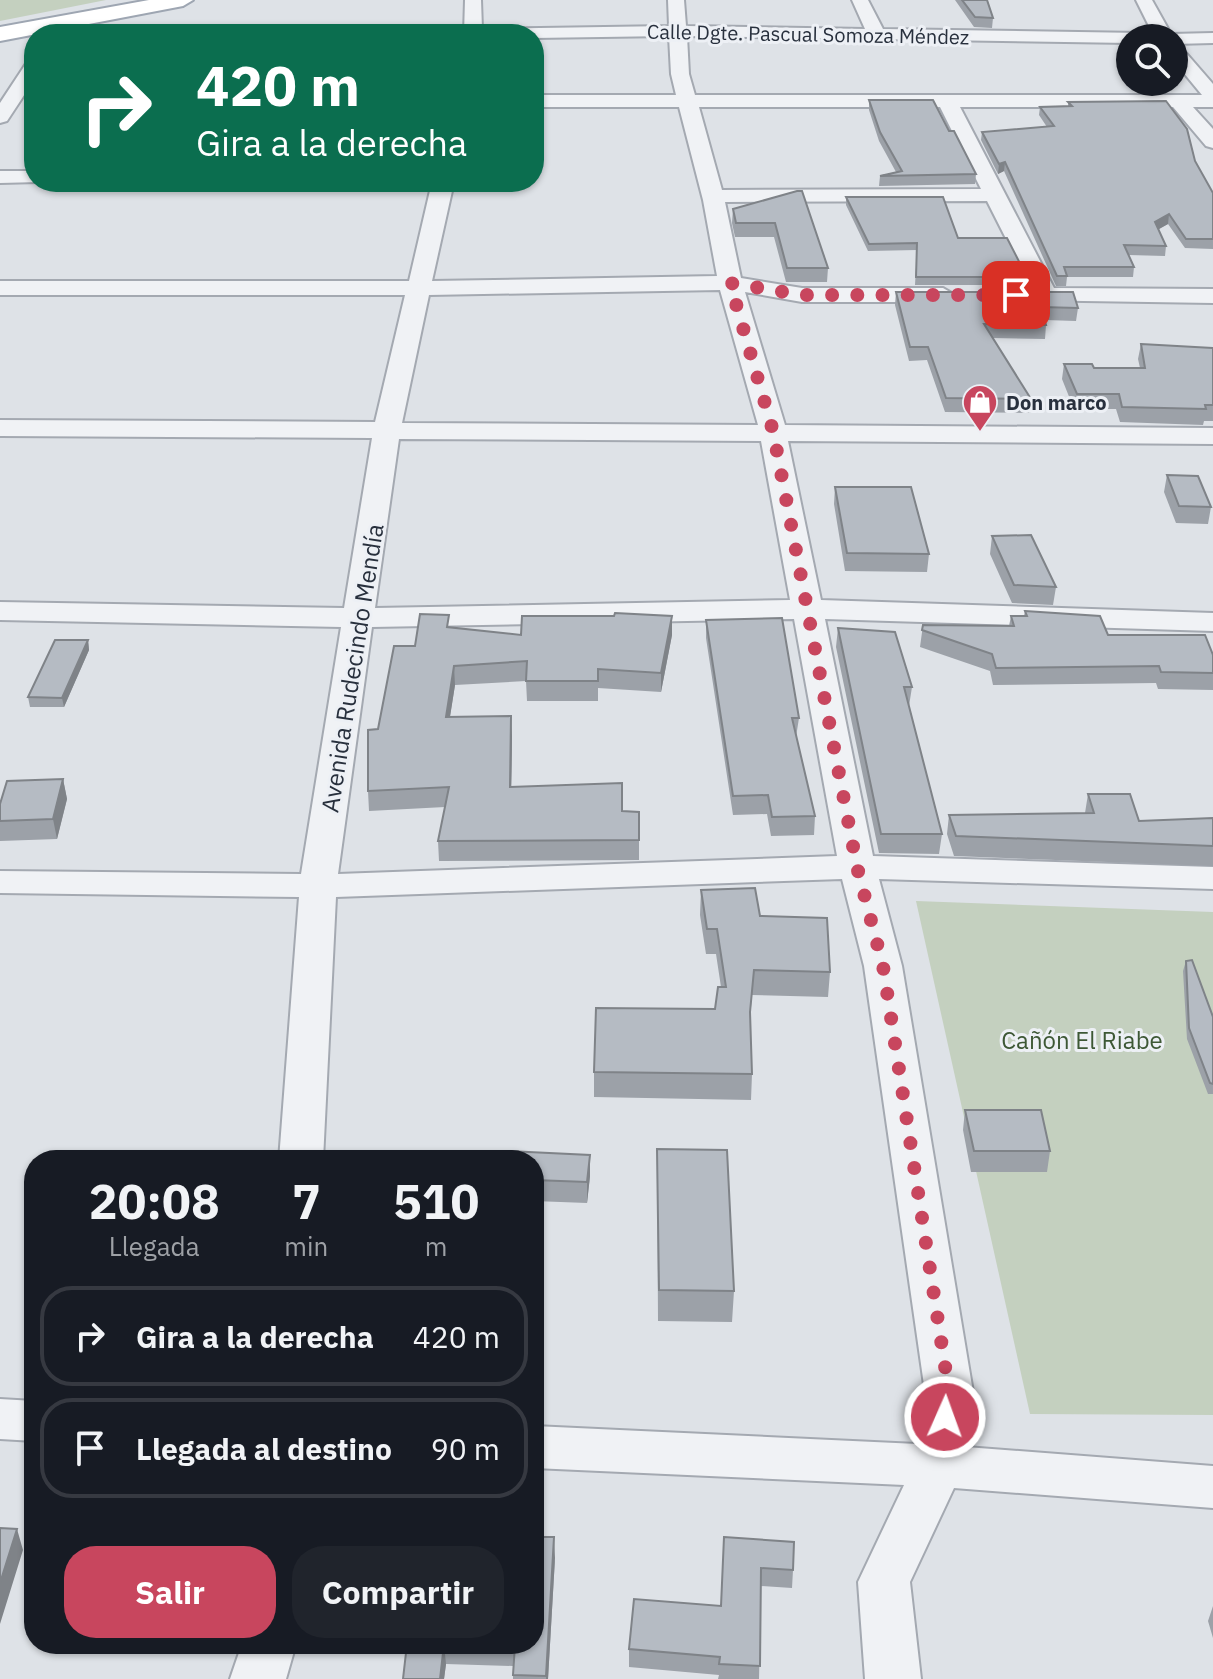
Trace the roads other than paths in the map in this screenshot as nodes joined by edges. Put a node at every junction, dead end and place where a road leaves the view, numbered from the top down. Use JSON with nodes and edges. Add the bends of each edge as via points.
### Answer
{"nodes":[{"id":1,"x":129,"y":0,"type":"edge"},
{"id":2,"x":183,"y":0,"type":"edge"},
{"id":3,"x":473,"y":0,"type":"edge"},
{"id":4,"x":676,"y":0,"type":"edge"},
{"id":5,"x":860,"y":0,"type":"edge"},
{"id":6,"x":1144,"y":0,"type":"edge"},
{"id":7,"x":74,"y":24,"type":"edge"},
{"id":8,"x":474,"y":24,"type":"edge"},
{"id":9,"x":1157,"y":24,"type":"edge"},
{"id":10,"x":0,"y":26,"type":"edge"},
{"id":11,"x":678,"y":31,"type":"junction"},
{"id":12,"x":24,"y":32,"type":"edge"},
{"id":13,"x":544,"y":33,"type":"edge"},
{"id":14,"x":0,"y":34,"type":"edge"},
{"id":15,"x":877,"y":35,"type":"junction"},
{"id":16,"x":1116,"y":38,"type":"edge"},
{"id":17,"x":1213,"y":38,"type":"edge"},
{"id":18,"x":1188,"y":39,"type":"edge"},
{"id":19,"x":1188,"y":68,"type":"edge"},
{"id":20,"x":24,"y":81,"type":"edge"},
{"id":21,"x":12,"y":99,"type":"junction"},
{"id":22,"x":24,"y":99,"type":"edge"},
{"id":23,"x":1213,"y":99,"type":"edge"},
{"id":24,"x":544,"y":101,"type":"edge"},
{"id":25,"x":687,"y":101,"type":"junction"},
{"id":26,"x":947,"y":101,"type":"junction"},
{"id":27,"x":1178,"y":101,"type":"junction"},
{"id":28,"x":0,"y":117,"type":"edge"},
{"id":29,"x":1213,"y":142,"type":"edge"},
{"id":30,"x":0,"y":177,"type":"edge"},
{"id":31,"x":24,"y":177,"type":"edge"},
{"id":32,"x":441,"y":192,"type":"edge"},
{"id":33,"x":994,"y":195,"type":"junction"},
{"id":34,"x":712,"y":196,"type":"junction"},
{"id":35,"x":730,"y":283,"type":"junction"},
{"id":36,"x":0,"y":288,"type":"edge"},
{"id":37,"x":421,"y":288,"type":"junction"},
{"id":38,"x":970,"y":295,"type":"edge"},
{"id":39,"x":1000,"y":295,"type":"edge"},
{"id":40,"x":1046,"y":295,"type":"junction"},
{"id":41,"x":1213,"y":296,"type":"edge"},
{"id":42,"x":0,"y":428,"type":"edge"},
{"id":43,"x":773,"y":431,"type":"junction"},
{"id":44,"x":386,"y":433,"type":"junction"},
{"id":45,"x":1213,"y":436,"type":"edge"},
{"id":46,"x":807,"y":609,"type":"junction"},
{"id":47,"x":0,"y":611,"type":"edge"},
{"id":48,"x":361,"y":618,"type":"junction"},
{"id":49,"x":1213,"y":622,"type":"edge"},
{"id":50,"x":857,"y":867,"type":"junction"},
{"id":51,"x":1213,"y":878,"type":"edge"},
{"id":52,"x":0,"y":882,"type":"edge"},
{"id":53,"x":318,"y":886,"type":"junction"},
{"id":54,"x":302,"y":1150,"type":"edge"},
{"id":55,"x":0,"y":1419,"type":"edge"},
{"id":56,"x":24,"y":1420,"type":"edge"},
{"id":57,"x":544,"y":1447,"type":"edge"},
{"id":58,"x":939,"y":1466,"type":"junction"},
{"id":59,"x":1213,"y":1487,"type":"edge"},
{"id":60,"x":266,"y":1654,"type":"edge"},
{"id":61,"x":258,"y":1679,"type":"edge"},
{"id":62,"x":893,"y":1679,"type":"edge"}],
"edges":[{"from":1,"to":10,"type":"main road"},
{"from":2,"to":7,"type":"main road"},
{"from":3,"to":8,"type":"street"},
{"from":4,"to":11,"type":"street"},
{"from":5,"to":15,"type":"street"},
{"from":6,"to":9,"type":"street"},
{"from":11,"to":13,"type":"street","name":"Calle Dgte. Pascual Somoza Méndez"},
{"from":11,"to":15,"type":"street","name":"Calle Dgte. Pascual Somoza Méndez"},
{"from":11,"to":25,"type":"street","via":[[676,48]]},
{"from":12,"to":14,"type":"main road"},
{"from":15,"to":16,"type":"street","name":"Calle Dgte. Pascual Somoza Méndez"},
{"from":17,"to":18,"type":"street"},
{"from":19,"to":23,"type":"street"},
{"from":20,"to":21,"type":"street"},
{"from":21,"to":22,"type":"street"},
{"from":21,"to":28,"type":"street"},
{"from":23,"to":27,"type":"street"},
{"from":24,"to":25,"type":"street"},
{"from":25,"to":26,"type":"street"},
{"from":25,"to":34,"type":"street"},
{"from":26,"to":27,"type":"street"},
{"from":26,"to":33,"type":"street"},
{"from":27,"to":29,"type":"street"},
{"from":30,"to":31,"type":"street"},
{"from":32,"to":37,"type":"street","name":"Avenida Rudecindo Mendía"},
{"from":33,"to":34,"type":"street"},
{"from":33,"to":40,"type":"street"},
{"from":34,"to":35,"type":"street"},
{"from":35,"to":37,"type":"street"},
{"from":35,"to":38,"type":"street","via":[[802,295]]},
{"from":35,"to":43,"type":"street"},
{"from":36,"to":37,"type":"street"},
{"from":37,"to":44,"type":"street","name":"Avenida Rudecindo Mendía"},
{"from":39,"to":40,"type":"street"},
{"from":40,"to":41,"type":"street"},
{"from":42,"to":44,"type":"street"},
{"from":43,"to":44,"type":"street"},
{"from":43,"to":45,"type":"street"},
{"from":43,"to":46,"type":"street"},
{"from":44,"to":48,"type":"street","name":"Avenida Rudecindo Mendía"},
{"from":46,"to":48,"type":"street"},
{"from":46,"to":49,"type":"street"},
{"from":46,"to":50,"type":"street"},
{"from":47,"to":48,"type":"street"},
{"from":48,"to":53,"type":"street","name":"Avenida Rudecindo Mendía"},
{"from":50,"to":51,"type":"street"},
{"from":50,"to":53,"type":"street"},
{"from":50,"to":58,"type":"street","via":[[883,966],[949,1392]]},
{"from":52,"to":53,"type":"street"},
{"from":53,"to":54,"type":"street","name":"Avenida Rudecindo Mendía"},
{"from":55,"to":56,"type":"street"},
{"from":57,"to":58,"type":"street"},
{"from":58,"to":59,"type":"street"},
{"from":58,"to":62,"type":"street","via":[[884,1582]]},
{"from":60,"to":61,"type":"street"}]}
